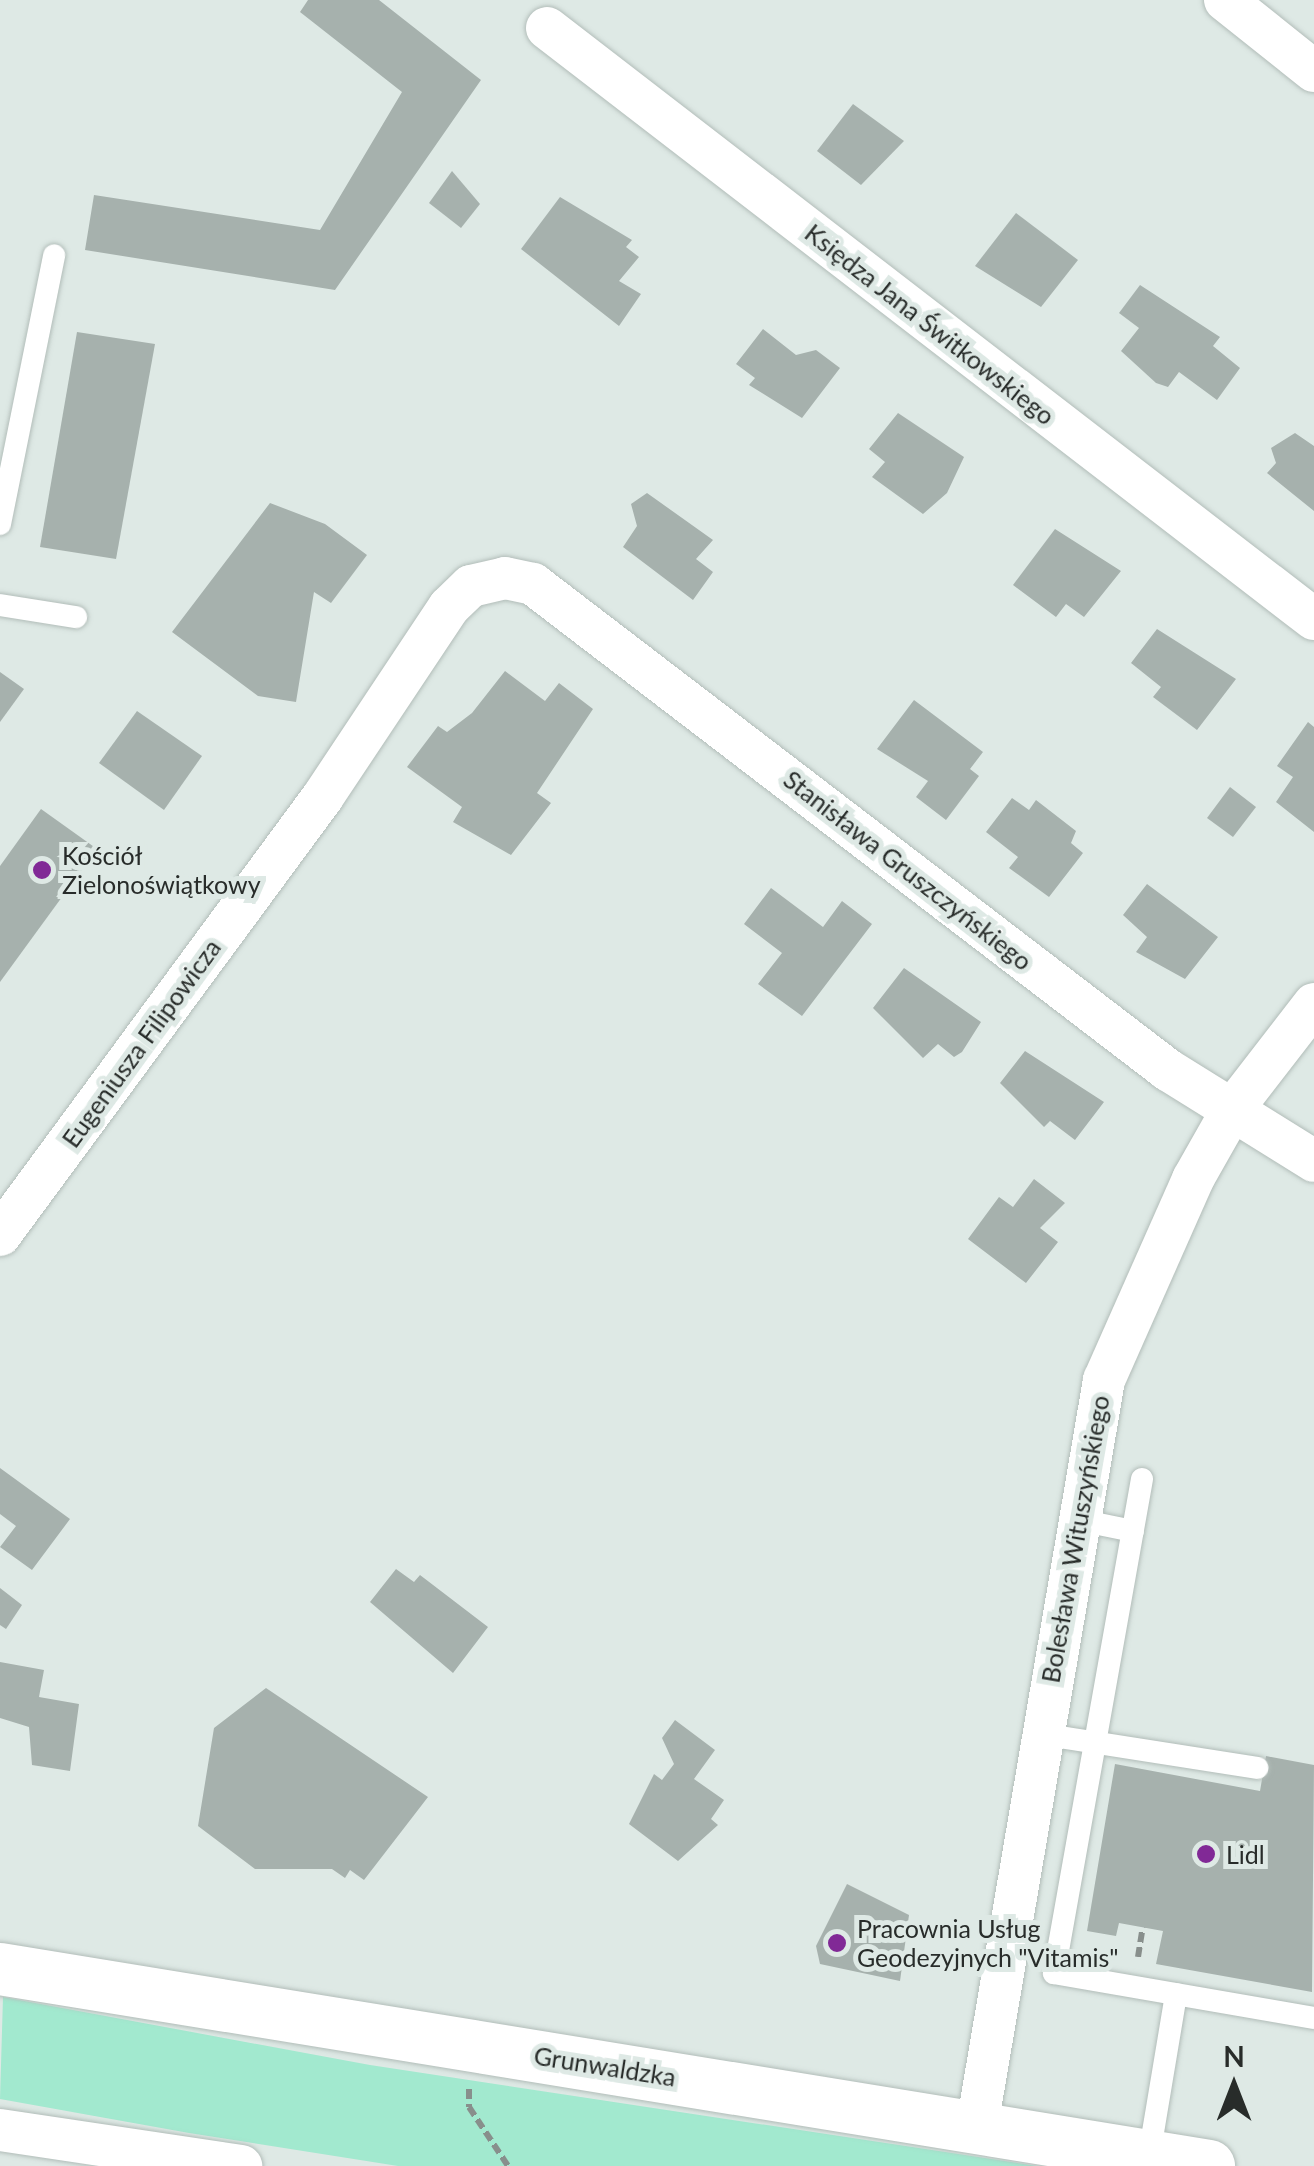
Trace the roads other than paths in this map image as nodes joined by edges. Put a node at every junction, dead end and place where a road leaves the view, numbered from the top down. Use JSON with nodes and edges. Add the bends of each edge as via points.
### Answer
{"nodes":[{"id":1,"x":1225,"y":0,"type":"edge"},
{"id":2,"x":547,"y":28,"type":"dead end"},
{"id":3,"x":1314,"y":72,"type":"edge"},
{"id":4,"x":54,"y":256,"type":"dead end"},
{"id":5,"x":0,"y":524,"type":"edge"},
{"id":6,"x":505,"y":578,"type":"joint"},
{"id":7,"x":0,"y":605,"type":"edge"},
{"id":8,"x":76,"y":617,"type":"dead end"},
{"id":9,"x":1314,"y":619,"type":"edge"},
{"id":10,"x":1314,"y":1004,"type":"edge"},
{"id":11,"x":1232,"y":1110,"type":"junction"},
{"id":12,"x":1314,"y":1161,"type":"edge"},
{"id":13,"x":0,"y":1235,"type":"edge"},
{"id":14,"x":1142,"y":1479,"type":"dead end"},
{"id":15,"x":1079,"y":1520,"type":"junction"},
{"id":16,"x":1133,"y":1531,"type":"junction"},
{"id":17,"x":1041,"y":1734,"type":"junction"},
{"id":18,"x":1096,"y":1743,"type":"junction"},
{"id":19,"x":1257,"y":1768,"type":"dead end"},
{"id":20,"x":0,"y":1970,"type":"edge"},
{"id":21,"x":1176,"y":1994,"type":"junction"},
{"id":22,"x":1314,"y":2018,"type":"edge"},
{"id":23,"x":976,"y":2126,"type":"junction"},
{"id":24,"x":0,"y":2130,"type":"edge"},
{"id":25,"x":1150,"y":2156,"type":"junction"},
{"id":26,"x":241,"y":2166,"type":"edge"},
{"id":27,"x":1209,"y":2166,"type":"edge"}],
"edges":[{"from":1,"to":3,"type":"street"},
{"from":2,"to":9,"type":"street","name":"Księdza Jana Świtkowskiego"},
{"from":4,"to":5,"type":"lane"},
{"from":6,"to":11,"type":"street","name":"Stanisława Gruszczyńskiego","via":[[532,584]]},
{"from":6,"to":13,"type":"street","name":"Eugeniusza Filipowicza","via":[[471,586],[449,607],[322,798]]},
{"from":7,"to":8,"type":"lane"},
{"from":10,"to":11,"type":"street","name":"Bolesława Wituszyńskiego"},
{"from":11,"to":12,"type":"street","name":"Stanisława Gruszczyńskiego"},
{"from":11,"to":15,"type":"street","name":"Bolesława Wituszyńskiego","via":[[1161,1237],[1104,1380]]},
{"from":14,"to":16,"type":"lane"},
{"from":15,"to":16,"type":"lane"},
{"from":15,"to":17,"type":"street","name":"Bolesława Wituszyńskiego"},
{"from":16,"to":18,"type":"lane"},
{"from":17,"to":18,"type":"lane"},
{"from":17,"to":23,"type":"street","name":"Bolesława Wituszyńskiego"},
{"from":18,"to":19,"type":"lane"},
{"from":18,"to":21,"type":"lane","via":[[1054,1973]]},
{"from":20,"to":23,"type":"street","name":"Grunwaldzka"},
{"from":21,"to":22,"type":"lane"},
{"from":21,"to":25,"type":"lane"},
{"from":23,"to":25,"type":"street","name":"Grunwaldzka"},
{"from":24,"to":26,"type":"street"},
{"from":25,"to":27,"type":"street","name":"Grunwaldzka"}]}
